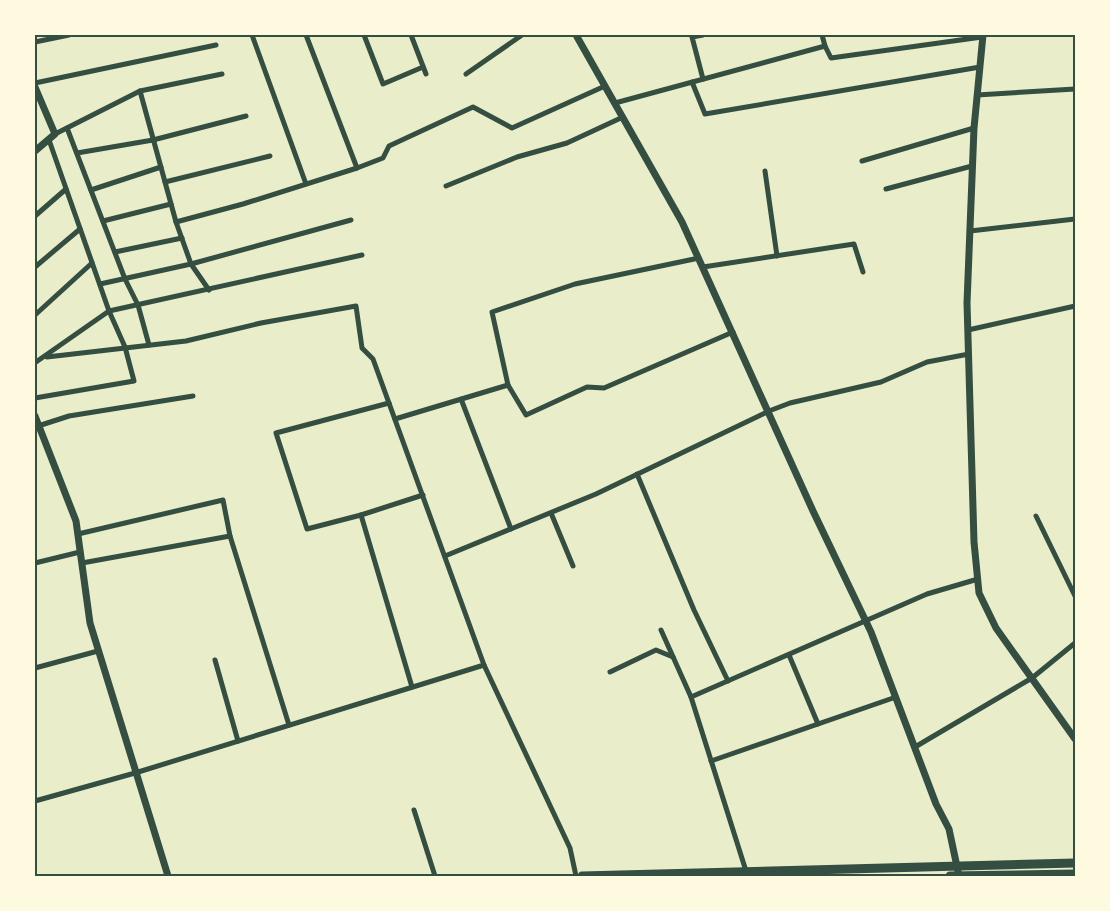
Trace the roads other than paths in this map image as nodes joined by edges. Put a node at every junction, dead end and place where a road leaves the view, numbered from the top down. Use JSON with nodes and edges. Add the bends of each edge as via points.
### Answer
{"nodes":[{"id":1,"x":70,"y":35,"type":"edge"},
{"id":2,"x":252,"y":35,"type":"edge"},
{"id":3,"x":306,"y":35,"type":"edge"},
{"id":4,"x":364,"y":35,"type":"edge"},
{"id":5,"x":411,"y":35,"type":"edge"},
{"id":6,"x":522,"y":35,"type":"edge"},
{"id":7,"x":576,"y":35,"type":"edge"},
{"id":8,"x":703,"y":35,"type":"edge"},
{"id":9,"x":822,"y":35,"type":"edge"},
{"id":10,"x":982,"y":36,"type":"edge"},
{"id":11,"x":35,"y":42,"type":"edge"},
{"id":12,"x":216,"y":44,"type":"dead end"},
{"id":13,"x":825,"y":46,"type":"junction"},
{"id":14,"x":423,"y":67,"type":"junction"},
{"id":15,"x":980,"y":67,"type":"junction"},
{"id":16,"x":222,"y":74,"type":"dead end"},
{"id":17,"x":426,"y":74,"type":"dead end"},
{"id":18,"x":466,"y":74,"type":"dead end"},
{"id":19,"x":703,"y":79,"type":"junction"},
{"id":20,"x":692,"y":82,"type":"junction"},
{"id":21,"x":35,"y":83,"type":"edge"},
{"id":22,"x":605,"y":86,"type":"junction"},
{"id":23,"x":35,"y":87,"type":"edge"},
{"id":24,"x":1075,"y":89,"type":"edge"},
{"id":25,"x":140,"y":90,"type":"junction"},
{"id":26,"x":977,"y":95,"type":"junction"},
{"id":27,"x":615,"y":103,"type":"junction"},
{"id":28,"x":246,"y":116,"type":"dead end"},
{"id":29,"x":623,"y":117,"type":"junction"},
{"id":30,"x":67,"y":128,"type":"junction"},
{"id":31,"x":974,"y":128,"type":"junction"},
{"id":32,"x":56,"y":134,"type":"junction"},
{"id":33,"x":48,"y":140,"type":"junction"},
{"id":34,"x":153,"y":140,"type":"junction"},
{"id":35,"x":35,"y":151,"type":"edge"},
{"id":36,"x":77,"y":153,"type":"junction"},
{"id":37,"x":270,"y":156,"type":"dead end"},
{"id":38,"x":862,"y":162,"type":"dead end"},
{"id":39,"x":972,"y":166,"type":"junction"},
{"id":40,"x":161,"y":167,"type":"junction"},
{"id":41,"x":357,"y":168,"type":"junction"},
{"id":42,"x":765,"y":170,"type":"dead end"},
{"id":43,"x":165,"y":182,"type":"junction"},
{"id":44,"x":306,"y":184,"type":"junction"},
{"id":45,"x":446,"y":186,"type":"dead end"},
{"id":46,"x":66,"y":189,"type":"junction"},
{"id":47,"x":886,"y":189,"type":"dead end"},
{"id":48,"x":91,"y":190,"type":"junction"},
{"id":49,"x":171,"y":204,"type":"junction"},
{"id":50,"x":35,"y":216,"type":"edge"},
{"id":51,"x":1075,"y":219,"type":"edge"},
{"id":52,"x":351,"y":220,"type":"dead end"},
{"id":53,"x":103,"y":221,"type":"junction"},
{"id":54,"x":176,"y":222,"type":"junction"},
{"id":55,"x":80,"y":228,"type":"junction"},
{"id":56,"x":970,"y":230,"type":"junction"},
{"id":57,"x":182,"y":238,"type":"junction"},
{"id":58,"x":115,"y":252,"type":"junction"},
{"id":59,"x":362,"y":255,"type":"dead end"},
{"id":60,"x":777,"y":256,"type":"junction"},
{"id":61,"x":699,"y":258,"type":"junction"},
{"id":62,"x":92,"y":263,"type":"junction"},
{"id":63,"x":191,"y":264,"type":"junction"},
{"id":64,"x":35,"y":267,"type":"edge"},
{"id":65,"x":703,"y":267,"type":"junction"},
{"id":66,"x":863,"y":272,"type":"dead end"},
{"id":67,"x":125,"y":279,"type":"junction"},
{"id":68,"x":100,"y":284,"type":"junction"},
{"id":69,"x":209,"y":290,"type":"junction"},
{"id":70,"x":138,"y":305,"type":"junction"},
{"id":71,"x":1075,"y":306,"type":"edge"},
{"id":72,"x":109,"y":311,"type":"junction"},
{"id":73,"x":35,"y":315,"type":"edge"},
{"id":74,"x":968,"y":330,"type":"junction"},
{"id":75,"x":733,"y":332,"type":"junction"},
{"id":76,"x":149,"y":345,"type":"junction"},
{"id":77,"x":125,"y":347,"type":"junction"},
{"id":78,"x":969,"y":354,"type":"junction"},
{"id":79,"x":47,"y":357,"type":"junction"},
{"id":80,"x":36,"y":362,"type":"edge"},
{"id":81,"x":508,"y":384,"type":"junction"},
{"id":82,"x":193,"y":396,"type":"dead end"},
{"id":83,"x":35,"y":398,"type":"edge"},
{"id":84,"x":461,"y":399,"type":"junction"},
{"id":85,"x":389,"y":403,"type":"junction"},
{"id":86,"x":769,"y":411,"type":"junction"},
{"id":87,"x":35,"y":416,"type":"edge"},
{"id":88,"x":395,"y":419,"type":"junction"},
{"id":89,"x":37,"y":426,"type":"edge"},
{"id":90,"x":637,"y":474,"type":"junction"},
{"id":91,"x":423,"y":495,"type":"junction"},
{"id":92,"x":551,"y":512,"type":"junction"},
{"id":93,"x":362,"y":515,"type":"junction"},
{"id":94,"x":1036,"y":516,"type":"dead end"},
{"id":95,"x":511,"y":529,"type":"junction"},
{"id":96,"x":78,"y":534,"type":"junction"},
{"id":97,"x":230,"y":536,"type":"junction"},
{"id":98,"x":80,"y":552,"type":"junction"},
{"id":99,"x":445,"y":556,"type":"junction"},
{"id":100,"x":35,"y":563,"type":"edge"},
{"id":101,"x":82,"y":563,"type":"junction"},
{"id":102,"x":573,"y":566,"type":"dead end"},
{"id":103,"x":978,"y":579,"type":"junction"},
{"id":104,"x":1075,"y":596,"type":"edge"},
{"id":105,"x":866,"y":622,"type":"junction"},
{"id":106,"x":661,"y":630,"type":"dead end"},
{"id":107,"x":1075,"y":643,"type":"edge"},
{"id":108,"x":98,"y":650,"type":"junction"},
{"id":109,"x":789,"y":655,"type":"junction"},
{"id":110,"x":673,"y":657,"type":"junction"},
{"id":111,"x":215,"y":660,"type":"dead end"},
{"id":112,"x":484,"y":665,"type":"junction"},
{"id":113,"x":35,"y":668,"type":"edge"},
{"id":114,"x":610,"y":672,"type":"dead end"},
{"id":115,"x":1032,"y":678,"type":"junction"},
{"id":116,"x":728,"y":681,"type":"junction"},
{"id":117,"x":412,"y":687,"type":"junction"},
{"id":118,"x":691,"y":697,"type":"junction"},
{"id":119,"x":896,"y":697,"type":"junction"},
{"id":120,"x":818,"y":724,"type":"junction"},
{"id":121,"x":289,"y":725,"type":"junction"},
{"id":122,"x":1075,"y":739,"type":"edge"},
{"id":123,"x":238,"y":741,"type":"junction"},
{"id":124,"x":915,"y":748,"type":"junction"},
{"id":125,"x":711,"y":760,"type":"junction"},
{"id":126,"x":135,"y":773,"type":"junction"},
{"id":127,"x":35,"y":801,"type":"edge"},
{"id":128,"x":414,"y":810,"type":"dead end"},
{"id":129,"x":1075,"y":863,"type":"edge"},
{"id":130,"x":958,"y":866,"type":"junction"},
{"id":131,"x":746,"y":872,"type":"junction"},
{"id":132,"x":1075,"y":874,"type":"edge"},
{"id":133,"x":642,"y":875,"type":"edge"},
{"id":134,"x":168,"y":876,"type":"edge"},
{"id":135,"x":435,"y":876,"type":"edge"},
{"id":136,"x":576,"y":876,"type":"edge"},
{"id":137,"x":582,"y":876,"type":"edge"},
{"id":138,"x":950,"y":876,"type":"edge"},
{"id":139,"x":959,"y":876,"type":"edge"},
{"id":140,"x":978,"y":876,"type":"edge"}],
"edges":[{"from":1,"to":11,"type":"street"},
{"from":2,"to":44,"type":"street"},
{"from":3,"to":41,"type":"street"},
{"from":4,"to":14,"type":"street","via":[[383,84]]},
{"from":5,"to":14,"type":"street"},
{"from":6,"to":18,"type":"street"},
{"from":7,"to":22,"type":"street"},
{"from":8,"to":19,"type":"street","via":[[692,37]]},
{"from":9,"to":13,"type":"street"},
{"from":10,"to":13,"type":"street","via":[[831,58]]},
{"from":10,"to":15,"type":"street"},
{"from":12,"to":21,"type":"street"},
{"from":13,"to":19,"type":"street"},
{"from":14,"to":17,"type":"street"},
{"from":15,"to":20,"type":"street","via":[[705,114]]},
{"from":15,"to":26,"type":"street"},
{"from":16,"to":25,"type":"street"},
{"from":19,"to":20,"type":"street"},
{"from":20,"to":27,"type":"street"},
{"from":22,"to":27,"type":"street"},
{"from":22,"to":41,"type":"street","via":[[512,128],[473,107],[389,146],[383,158]]},
{"from":23,"to":32,"type":"street"},
{"from":24,"to":26,"type":"street"},
{"from":25,"to":30,"type":"street"},
{"from":25,"to":34,"type":"street"},
{"from":26,"to":31,"type":"street"},
{"from":27,"to":29,"type":"street"},
{"from":28,"to":34,"type":"street"},
{"from":29,"to":45,"type":"street","via":[[566,143]]},
{"from":29,"to":61,"type":"street"},
{"from":30,"to":32,"type":"street"},
{"from":30,"to":36,"type":"street"},
{"from":31,"to":38,"type":"street"},
{"from":31,"to":39,"type":"street"},
{"from":32,"to":33,"type":"street"},
{"from":33,"to":35,"type":"street"},
{"from":33,"to":46,"type":"street"},
{"from":34,"to":36,"type":"street"},
{"from":34,"to":40,"type":"street"},
{"from":36,"to":48,"type":"street"},
{"from":37,"to":43,"type":"street"},
{"from":39,"to":47,"type":"street"},
{"from":39,"to":56,"type":"street"},
{"from":40,"to":43,"type":"street"},
{"from":40,"to":48,"type":"street"},
{"from":41,"to":44,"type":"street"},
{"from":42,"to":60,"type":"street"},
{"from":43,"to":49,"type":"street"},
{"from":44,"to":54,"type":"street"},
{"from":46,"to":50,"type":"street"},
{"from":46,"to":55,"type":"street"},
{"from":48,"to":53,"type":"street"},
{"from":49,"to":53,"type":"street"},
{"from":49,"to":54,"type":"street"},
{"from":51,"to":56,"type":"street"},
{"from":52,"to":63,"type":"street"},
{"from":53,"to":58,"type":"street"},
{"from":54,"to":57,"type":"street"},
{"from":55,"to":62,"type":"street"},
{"from":55,"to":64,"type":"street"},
{"from":56,"to":74,"type":"street"},
{"from":57,"to":58,"type":"street"},
{"from":57,"to":63,"type":"street"},
{"from":58,"to":67,"type":"street"},
{"from":59,"to":69,"type":"street"},
{"from":60,"to":65,"type":"street"},
{"from":60,"to":66,"type":"street","via":[[854,244]]},
{"from":61,"to":65,"type":"street"},
{"from":61,"to":81,"type":"street","via":[[575,284],[492,312]]},
{"from":62,"to":68,"type":"street"},
{"from":62,"to":73,"type":"street"},
{"from":63,"to":67,"type":"street"},
{"from":63,"to":69,"type":"street"},
{"from":65,"to":75,"type":"street"},
{"from":67,"to":68,"type":"street"},
{"from":67,"to":70,"type":"street"},
{"from":68,"to":72,"type":"street"},
{"from":69,"to":70,"type":"street"},
{"from":70,"to":72,"type":"street"},
{"from":70,"to":76,"type":"street"},
{"from":71,"to":74,"type":"street"},
{"from":72,"to":77,"type":"street"},
{"from":72,"to":79,"type":"street"},
{"from":74,"to":78,"type":"street"},
{"from":75,"to":81,"type":"street","via":[[604,388],[587,387],[526,415]]},
{"from":75,"to":86,"type":"street"},
{"from":76,"to":77,"type":"street"},
{"from":76,"to":85,"type":"street","via":[[186,341],[261,323],[356,306],[362,348],[373,358]]},
{"from":77,"to":79,"type":"street"},
{"from":77,"to":83,"type":"street","via":[[134,381]]},
{"from":78,"to":86,"type":"street","via":[[927,362],[881,382]]},
{"from":78,"to":103,"type":"street","via":[[974,542]]},
{"from":79,"to":80,"type":"street"},
{"from":81,"to":84,"type":"street"},
{"from":82,"to":89,"type":"street","via":[[69,416]]},
{"from":84,"to":88,"type":"street"},
{"from":84,"to":95,"type":"street"},
{"from":85,"to":88,"type":"street"},
{"from":85,"to":93,"type":"street","via":[[276,433],[307,528]]},
{"from":86,"to":90,"type":"street"},
{"from":86,"to":105,"type":"street"},
{"from":87,"to":89,"type":"street"},
{"from":88,"to":91,"type":"street"},
{"from":89,"to":96,"type":"street"},
{"from":90,"to":92,"type":"street"},
{"from":90,"to":116,"type":"street","via":[[694,610]]},
{"from":91,"to":93,"type":"street"},
{"from":91,"to":99,"type":"street"},
{"from":92,"to":95,"type":"street"},
{"from":92,"to":102,"type":"street"},
{"from":93,"to":117,"type":"street"},
{"from":94,"to":104,"type":"street"},
{"from":95,"to":99,"type":"street"},
{"from":96,"to":97,"type":"street","via":[[223,500]]},
{"from":96,"to":98,"type":"street"},
{"from":97,"to":101,"type":"street"},
{"from":97,"to":121,"type":"street"},
{"from":98,"to":100,"type":"street"},
{"from":98,"to":101,"type":"street"},
{"from":99,"to":112,"type":"street"},
{"from":101,"to":108,"type":"street","via":[[90,623]]},
{"from":103,"to":105,"type":"street","via":[[927,594]]},
{"from":103,"to":115,"type":"street","via":[[979,593],[996,628]]},
{"from":105,"to":109,"type":"street"},
{"from":105,"to":119,"type":"street"},
{"from":106,"to":110,"type":"street"},
{"from":107,"to":115,"type":"street"},
{"from":108,"to":113,"type":"street"},
{"from":108,"to":126,"type":"street"},
{"from":109,"to":116,"type":"street"},
{"from":109,"to":120,"type":"street"},
{"from":110,"to":114,"type":"street","via":[[656,650]]},
{"from":110,"to":118,"type":"street"},
{"from":111,"to":123,"type":"street"},
{"from":112,"to":117,"type":"street"},
{"from":112,"to":136,"type":"street","via":[[570,848]]},
{"from":115,"to":122,"type":"street"},
{"from":115,"to":124,"type":"street"},
{"from":116,"to":118,"type":"street"},
{"from":117,"to":121,"type":"street"},
{"from":118,"to":125,"type":"street"},
{"from":119,"to":120,"type":"street"},
{"from":119,"to":124,"type":"street"},
{"from":120,"to":125,"type":"street"},
{"from":121,"to":123,"type":"street"},
{"from":123,"to":126,"type":"street"},
{"from":124,"to":130,"type":"street","via":[[949,829]]},
{"from":125,"to":131,"type":"street"},
{"from":126,"to":127,"type":"street"},
{"from":126,"to":134,"type":"street"},
{"from":128,"to":135,"type":"street"},
{"from":129,"to":130,"type":"main road"},
{"from":130,"to":131,"type":"main road"},
{"from":130,"to":139,"type":"street"},
{"from":131,"to":133,"type":"main road"},
{"from":132,"to":140,"type":"main road"},
{"from":133,"to":137,"type":"main road"},
{"from":138,"to":139,"type":"main road"},
{"from":139,"to":140,"type":"main road"}]}
